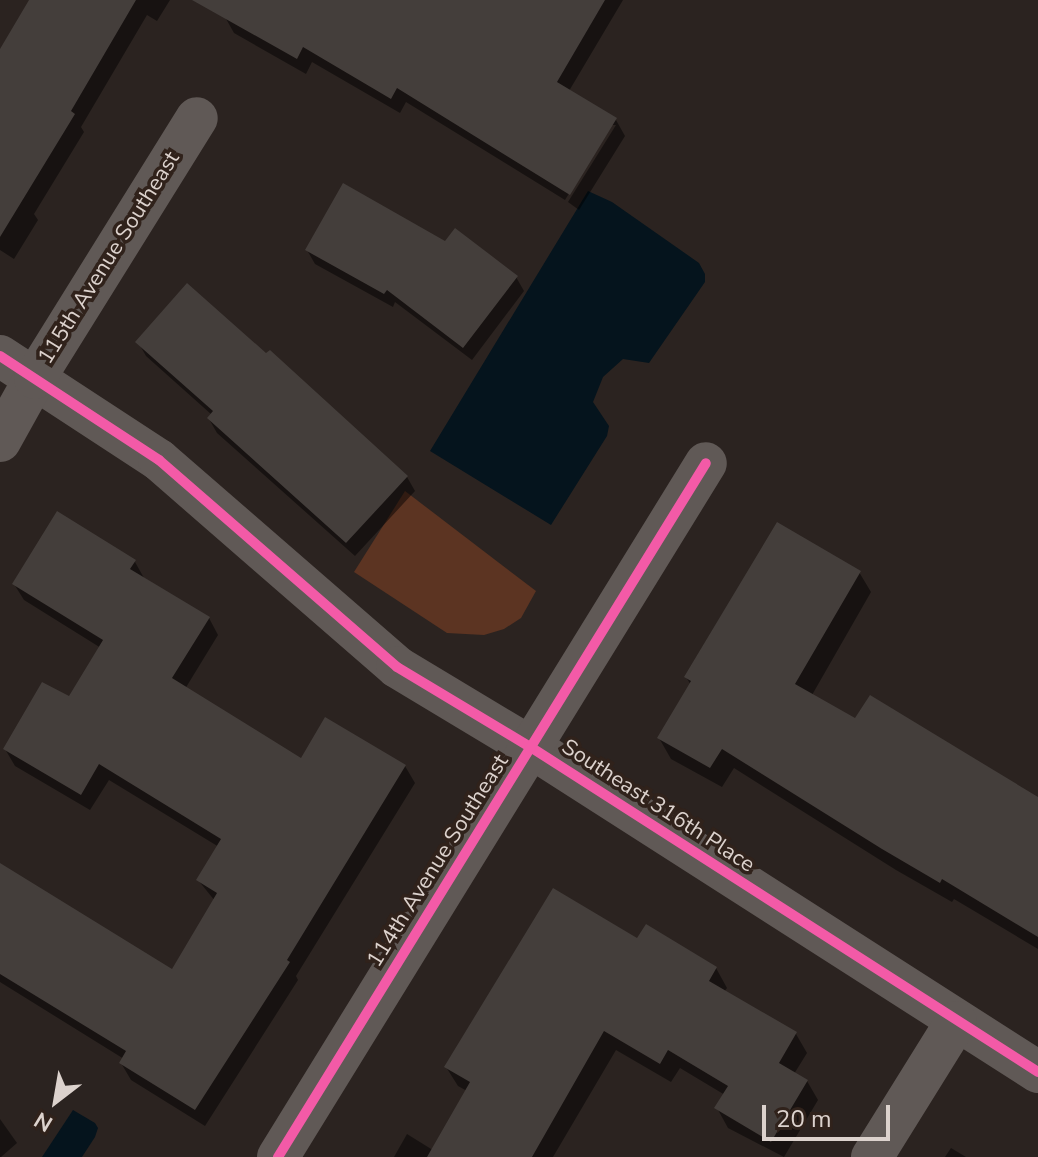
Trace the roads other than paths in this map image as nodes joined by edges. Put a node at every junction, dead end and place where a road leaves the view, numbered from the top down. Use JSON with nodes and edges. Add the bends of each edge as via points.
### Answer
{"nodes":[{"id":1,"x":197,"y":118,"type":"dead end"},
{"id":2,"x":0,"y":356,"type":"edge"},
{"id":3,"x":35,"y":378,"type":"junction"},
{"id":4,"x":0,"y":441,"type":"edge"},
{"id":5,"x":706,"y":463,"type":"dead end"},
{"id":6,"x":532,"y":748,"type":"junction"},
{"id":7,"x":956,"y":1022,"type":"junction"},
{"id":8,"x":1038,"y":1072,"type":"edge"},
{"id":9,"x":278,"y":1157,"type":"edge"},
{"id":10,"x":872,"y":1157,"type":"edge"}],
"edges":[{"from":1,"to":3,"type":"street","name":"115th Avenue Southeast"},
{"from":2,"to":3,"type":"street","name":"Southeast 316th Place"},
{"from":3,"to":4,"type":"street","name":"115th Avenue Southeast"},
{"from":3,"to":6,"type":"street","name":"Southeast 316th Place","via":[[159,460],[397,667]]},
{"from":5,"to":6,"type":"street","name":"114th Avenue Southeast"},
{"from":6,"to":7,"type":"street","name":"Southeast 316th Place"},
{"from":6,"to":9,"type":"street","name":"114th Avenue Southeast"},
{"from":7,"to":8,"type":"street","name":"Southeast 316th Place"},
{"from":7,"to":10,"type":"street"}]}
